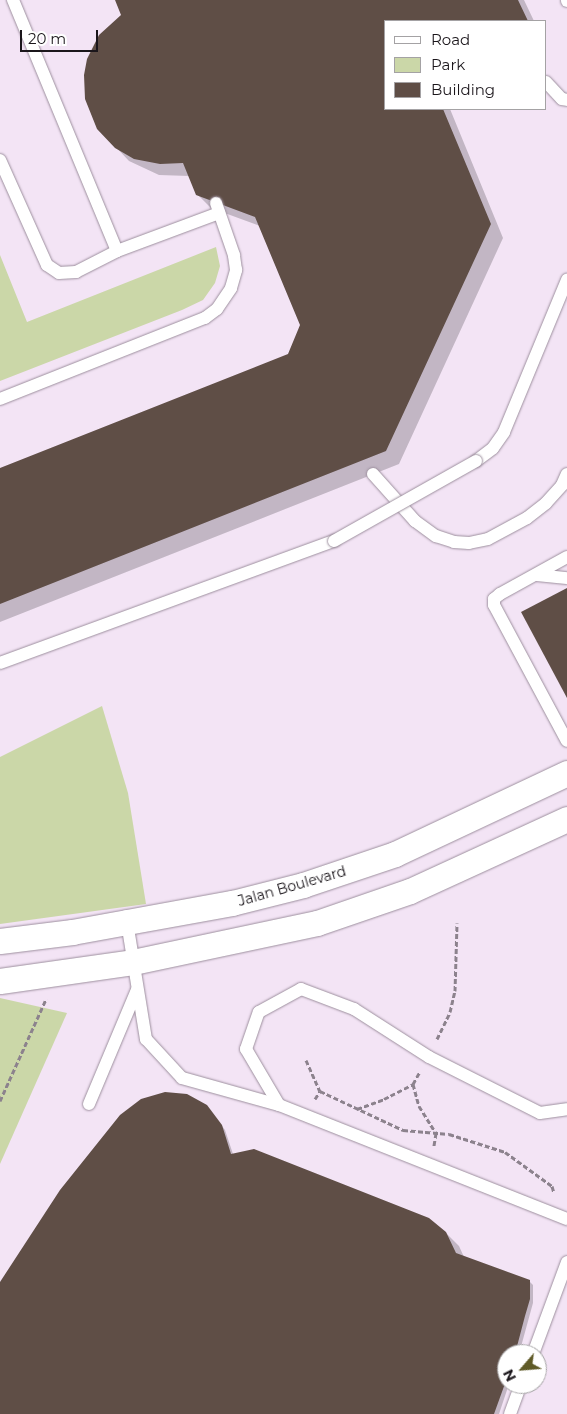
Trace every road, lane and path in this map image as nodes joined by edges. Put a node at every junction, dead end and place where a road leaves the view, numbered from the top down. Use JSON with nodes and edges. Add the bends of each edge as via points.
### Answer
{"nodes":[{"id":1,"x":13,"y":0,"type":"edge"},
{"id":2,"x":547,"y":83,"type":"edge"},
{"id":3,"x":567,"y":100,"type":"edge"},
{"id":4,"x":0,"y":160,"type":"edge"},
{"id":5,"x":117,"y":251,"type":"junction"},
{"id":6,"x":567,"y":280,"type":"edge"},
{"id":7,"x":0,"y":399,"type":"edge"},
{"id":8,"x":373,"y":474,"type":"dead end"},
{"id":9,"x":567,"y":474,"type":"edge"},
{"id":10,"x":567,"y":557,"type":"edge"},
{"id":11,"x":537,"y":575,"type":"junction"},
{"id":12,"x":567,"y":578,"type":"edge"},
{"id":13,"x":0,"y":663,"type":"edge"},
{"id":14,"x":567,"y":742,"type":"edge"},
{"id":15,"x":567,"y":773,"type":"edge"},
{"id":16,"x":567,"y":819,"type":"edge"},
{"id":17,"x":127,"y":922,"type":"junction"},
{"id":18,"x":458,"y":923,"type":"dead end"},
{"id":19,"x":0,"y":941,"type":"edge"},
{"id":20,"x":133,"y":962,"type":"junction"},
{"id":21,"x":57,"y":974,"type":"junction"},
{"id":22,"x":0,"y":981,"type":"edge"},
{"id":23,"x":137,"y":990,"type":"junction"},
{"id":24,"x":429,"y":1057,"type":"junction"},
{"id":25,"x":306,"y":1060,"type":"dead end"},
{"id":26,"x":413,"y":1084,"type":"junction"},
{"id":27,"x":320,"y":1091,"type":"junction"},
{"id":28,"x":0,"y":1101,"type":"edge"},
{"id":29,"x":89,"y":1104,"type":"dead end"},
{"id":30,"x":279,"y":1105,"type":"junction"},
{"id":31,"x":357,"y":1109,"type":"junction"},
{"id":32,"x":567,"y":1109,"type":"edge"},
{"id":33,"x":305,"y":1115,"type":"junction"},
{"id":34,"x":436,"y":1133,"type":"junction"},
{"id":35,"x":430,"y":1165,"type":"junction"},
{"id":36,"x":566,"y":1219,"type":"edge"},
{"id":37,"x":567,"y":1262,"type":"edge"},
{"id":38,"x":536,"y":1344,"type":"edge"},
{"id":39,"x":517,"y":1394,"type":"edge"},
{"id":40,"x":510,"y":1414,"type":"edge"}],
"edges":[{"from":1,"to":5,"type":"lane"},
{"from":2,"to":3,"type":"lane"},
{"from":4,"to":5,"type":"lane","via":[[47,265],[59,273],[76,272]]},
{"from":5,"to":7,"type":"lane","via":[[217,208],[236,270],[231,288],[217,309],[205,318]]},
{"from":6,"to":13,"type":"lane","bridge":true,"via":[[504,432],[493,448],[476,462],[334,541]]},
{"from":8,"to":9,"type":"lane","via":[[415,521],[436,536],[470,544],[488,539],[527,518],[546,503]]},
{"from":10,"to":11,"type":"lane"},
{"from":11,"to":12,"type":"lane"},
{"from":11,"to":14,"type":"lane","via":[[500,594],[494,599],[494,605]]},
{"from":15,"to":17,"type":"street","name":"Jalan Boulevard","via":[[395,854],[303,885],[232,903]]},
{"from":16,"to":20,"type":"street","via":[[410,891],[318,923]]},
{"from":17,"to":19,"type":"street","name":"Jalan Boulevard"},
{"from":17,"to":20,"type":"lane"},
{"from":18,"to":24,"type":"path","via":[[455,991],[450,1012]]},
{"from":20,"to":21,"type":"street"},
{"from":20,"to":23,"type":"lane"},
{"from":21,"to":22,"type":"street"},
{"from":21,"to":28,"type":"path"},
{"from":23,"to":29,"type":"lane"},
{"from":23,"to":30,"type":"lane","via":[[146,1039],[182,1078]]},
{"from":24,"to":26,"type":"path"},
{"from":24,"to":30,"type":"lane","via":[[354,1009],[301,989],[258,1012],[246,1049]]},
{"from":24,"to":32,"type":"lane","via":[[540,1113]]},
{"from":25,"to":27,"type":"path"},
{"from":26,"to":31,"type":"path"},
{"from":26,"to":34,"type":"path","via":[[419,1106]]},
{"from":27,"to":31,"type":"path"},
{"from":27,"to":33,"type":"path"},
{"from":30,"to":33,"type":"lane"},
{"from":31,"to":34,"type":"path","via":[[403,1130]]},
{"from":33,"to":35,"type":"lane"},
{"from":34,"to":35,"type":"path"},
{"from":34,"to":36,"type":"path","via":[[449,1134],[504,1152],[552,1186]]},
{"from":35,"to":36,"type":"lane"},
{"from":37,"to":38,"type":"lane"},
{"from":39,"to":40,"type":"lane"}]}
